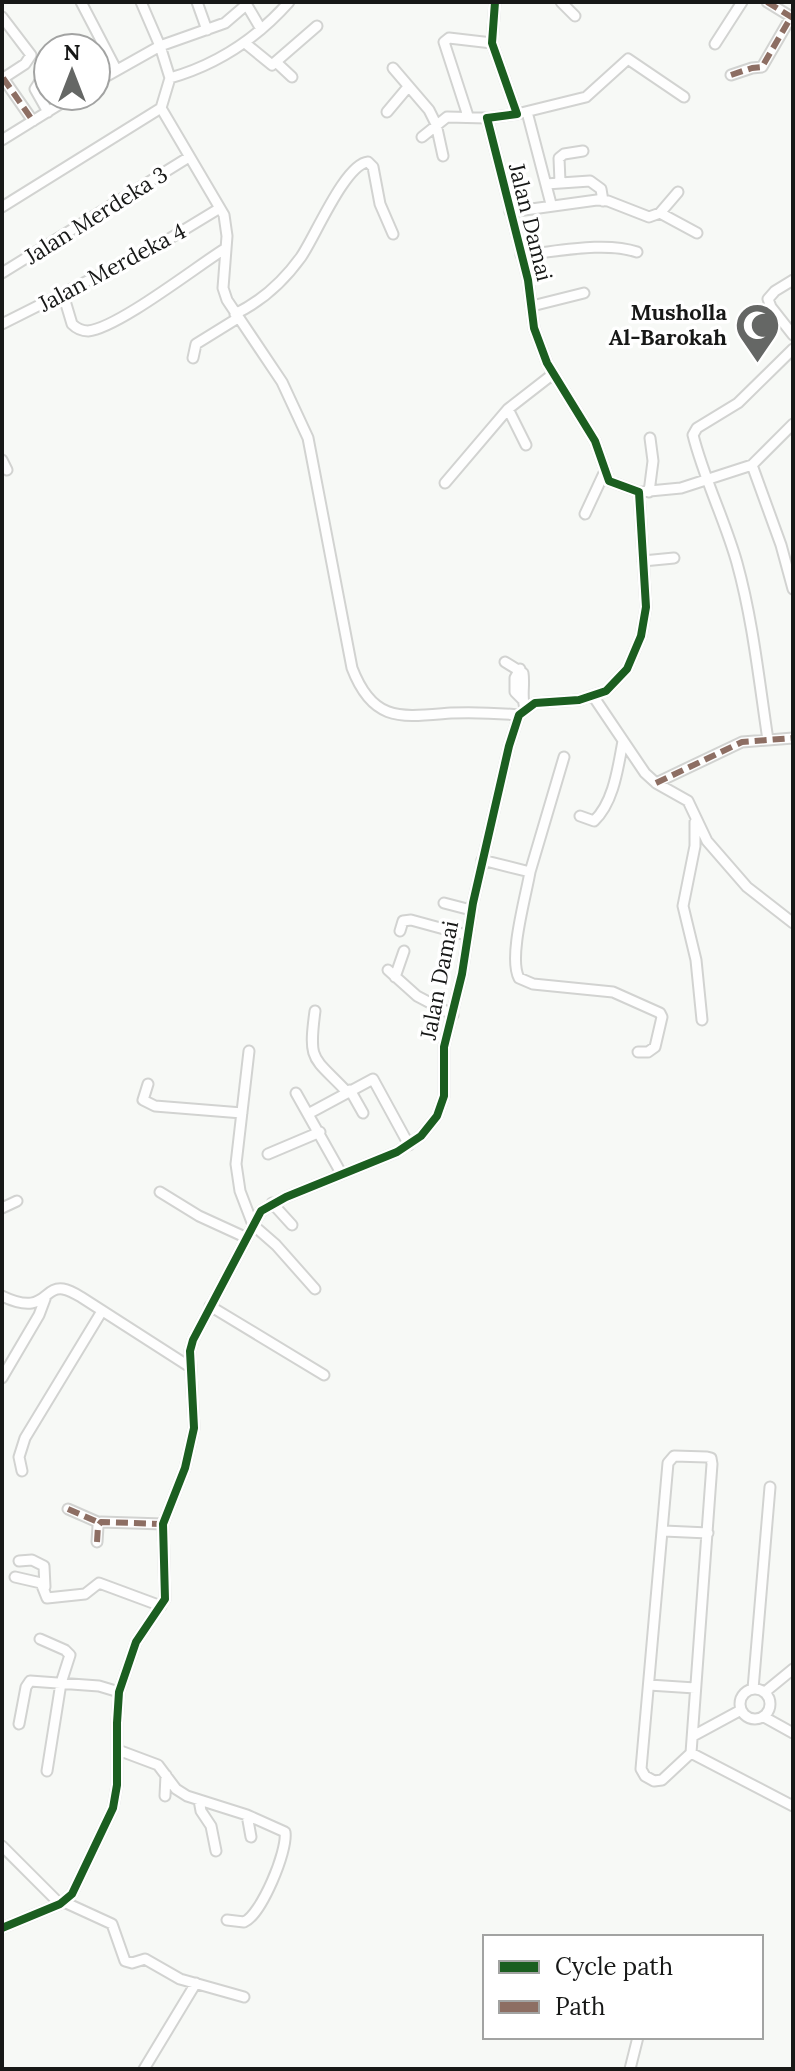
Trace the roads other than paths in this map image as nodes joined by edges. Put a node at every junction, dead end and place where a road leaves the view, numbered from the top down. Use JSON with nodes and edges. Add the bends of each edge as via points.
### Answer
{"nodes":[{"id":1,"x":81,"y":2,"type":"edge"},
{"id":2,"x":141,"y":2,"type":"edge"},
{"id":3,"x":197,"y":2,"type":"edge"},
{"id":4,"x":289,"y":2,"type":"edge"},
{"id":5,"x":495,"y":2,"type":"edge"},
{"id":6,"x":561,"y":2,"type":"edge"},
{"id":7,"x":742,"y":2,"type":"edge"},
{"id":8,"x":767,"y":2,"type":"edge"},
{"id":9,"x":246,"y":4,"type":"edge"},
{"id":10,"x":575,"y":16,"type":"dead end"},
{"id":11,"x":2,"y":17,"type":"edge"},
{"id":12,"x":792,"y":18,"type":"edge"},
{"id":13,"x":317,"y":26,"type":"dead end"},
{"id":14,"x":261,"y":29,"type":"junction"},
{"id":15,"x":207,"y":30,"type":"junction"},
{"id":16,"x":245,"y":43,"type":"junction"},
{"id":17,"x":492,"y":43,"type":"junction"},
{"id":18,"x":715,"y":44,"type":"dead end"},
{"id":19,"x":160,"y":46,"type":"junction"},
{"id":20,"x":277,"y":63,"type":"junction"},
{"id":21,"x":393,"y":68,"type":"dead end"},
{"id":22,"x":116,"y":69,"type":"junction"},
{"id":23,"x":112,"y":72,"type":"edge"},
{"id":24,"x":731,"y":75,"type":"dead end"},
{"id":25,"x":292,"y":77,"type":"dead end"},
{"id":26,"x":170,"y":78,"type":"junction"},
{"id":27,"x":3,"y":79,"type":"edge"},
{"id":28,"x":408,"y":87,"type":"junction"},
{"id":29,"x":684,"y":97,"type":"dead end"},
{"id":30,"x":161,"y":108,"type":"junction"},
{"id":31,"x":48,"y":112,"type":"edge"},
{"id":32,"x":387,"y":112,"type":"dead end"},
{"id":33,"x":522,"y":113,"type":"junction"},
{"id":34,"x":468,"y":116,"type":"junction"},
{"id":35,"x":487,"y":118,"type":"junction"},
{"id":36,"x":33,"y":121,"type":"junction"},
{"id":37,"x":436,"y":124,"type":"junction"},
{"id":38,"x":422,"y":137,"type":"dead end"},
{"id":39,"x":2,"y":140,"type":"edge"},
{"id":40,"x":583,"y":151,"type":"dead end"},
{"id":41,"x":443,"y":156,"type":"dead end"},
{"id":42,"x":189,"y":157,"type":"junction"},
{"id":43,"x":560,"y":182,"type":"junction"},
{"id":44,"x":546,"y":184,"type":"junction"},
{"id":45,"x":678,"y":192,"type":"dead end"},
{"id":46,"x":603,"y":201,"type":"junction"},
{"id":47,"x":551,"y":204,"type":"junction"},
{"id":48,"x":2,"y":207,"type":"edge"},
{"id":49,"x":220,"y":208,"type":"junction"},
{"id":50,"x":510,"y":212,"type":"junction"},
{"id":51,"x":660,"y":213,"type":"junction"},
{"id":52,"x":697,"y":233,"type":"dead end"},
{"id":53,"x":393,"y":234,"type":"dead end"},
{"id":54,"x":226,"y":248,"type":"junction"},
{"id":55,"x":637,"y":252,"type":"dead end"},
{"id":56,"x":521,"y":255,"type":"junction"},
{"id":57,"x":2,"y":273,"type":"edge"},
{"id":58,"x":793,"y":280,"type":"edge"},
{"id":59,"x":584,"y":293,"type":"dead end"},
{"id":60,"x":63,"y":294,"type":"junction"},
{"id":61,"x":532,"y":306,"type":"junction"},
{"id":62,"x":236,"y":316,"type":"junction"},
{"id":63,"x":2,"y":324,"type":"edge"},
{"id":64,"x":793,"y":335,"type":"edge"},
{"id":65,"x":793,"y":349,"type":"edge"},
{"id":66,"x":193,"y":358,"type":"dead end"},
{"id":67,"x":553,"y":374,"type":"junction"},
{"id":68,"x":508,"y":409,"type":"junction"},
{"id":69,"x":793,"y":424,"type":"edge"},
{"id":70,"x":650,"y":438,"type":"dead end"},
{"id":71,"x":526,"y":445,"type":"dead end"},
{"id":72,"x":752,"y":465,"type":"junction"},
{"id":73,"x":605,"y":471,"type":"junction"},
{"id":74,"x":706,"y":482,"type":"junction"},
{"id":75,"x":445,"y":483,"type":"dead end"},
{"id":76,"x":644,"y":492,"type":"junction"},
{"id":77,"x":585,"y":514,"type":"dead end"},
{"id":78,"x":674,"y":558,"type":"dead end"},
{"id":79,"x":643,"y":561,"type":"junction"},
{"id":80,"x":793,"y":589,"type":"edge"},
{"id":81,"x":505,"y":662,"type":"dead end"},
{"id":82,"x":593,"y":696,"type":"junction"},
{"id":83,"x":522,"y":707,"type":"junction"},
{"id":84,"x":793,"y":738,"type":"edge"},
{"id":85,"x":768,"y":740,"type":"junction"},
{"id":86,"x":623,"y":741,"type":"junction"},
{"id":87,"x":564,"y":757,"type":"dead end"},
{"id":88,"x":656,"y":783,"type":"junction"},
{"id":89,"x":580,"y":816,"type":"dead end"},
{"id":90,"x":695,"y":819,"type":"junction"},
{"id":91,"x":482,"y":860,"type":"junction"},
{"id":92,"x":530,"y":872,"type":"junction"},
{"id":93,"x":444,"y":903,"type":"dead end"},
{"id":94,"x":471,"y":910,"type":"junction"},
{"id":95,"x":793,"y":923,"type":"edge"},
{"id":96,"x":400,"y":931,"type":"dead end"},
{"id":97,"x":466,"y":935,"type":"junction"},
{"id":98,"x":404,"y":951,"type":"dead end"},
{"id":99,"x":315,"y":1011,"type":"dead end"},
{"id":100,"x":453,"y":1015,"type":"junction"},
{"id":101,"x":702,"y":1020,"type":"dead end"},
{"id":102,"x":249,"y":1051,"type":"dead end"},
{"id":103,"x":638,"y":1052,"type":"dead end"},
{"id":104,"x":148,"y":1084,"type":"dead end"},
{"id":105,"x":348,"y":1091,"type":"junction"},
{"id":106,"x":296,"y":1093,"type":"dead end"},
{"id":107,"x":242,"y":1113,"type":"junction"},
{"id":108,"x":363,"y":1113,"type":"dead end"},
{"id":109,"x":308,"y":1114,"type":"junction"},
{"id":110,"x":320,"y":1132,"type":"junction"},
{"id":111,"x":409,"y":1145,"type":"junction"},
{"id":112,"x":268,"y":1154,"type":"dead end"},
{"id":113,"x":341,"y":1173,"type":"junction"},
{"id":114,"x":160,"y":1192,"type":"dead end"},
{"id":115,"x":17,"y":1201,"type":"dead end"},
{"id":116,"x":272,"y":1203,"type":"junction"},
{"id":117,"x":2,"y":1208,"type":"edge"},
{"id":118,"x":253,"y":1225,"type":"junction"},
{"id":119,"x":292,"y":1225,"type":"dead end"},
{"id":120,"x":247,"y":1238,"type":"junction"},
{"id":121,"x":315,"y":1289,"type":"dead end"},
{"id":122,"x":2,"y":1296,"type":"edge"},
{"id":123,"x":45,"y":1299,"type":"junction"},
{"id":124,"x":210,"y":1306,"type":"junction"},
{"id":125,"x":102,"y":1311,"type":"junction"},
{"id":126,"x":190,"y":1367,"type":"junction"},
{"id":127,"x":324,"y":1375,"type":"dead end"},
{"id":128,"x":2,"y":1378,"type":"edge"},
{"id":129,"x":22,"y":1471,"type":"dead end"},
{"id":130,"x":770,"y":1487,"type":"dead end"},
{"id":131,"x":68,"y":1509,"type":"dead end"},
{"id":132,"x":100,"y":1523,"type":"junction"},
{"id":133,"x":163,"y":1524,"type":"junction"},
{"id":134,"x":664,"y":1531,"type":"junction"},
{"id":135,"x":708,"y":1533,"type":"junction"},
{"id":136,"x":97,"y":1542,"type":"dead end"},
{"id":137,"x":19,"y":1561,"type":"dead end"},
{"id":138,"x":15,"y":1577,"type":"dead end"},
{"id":139,"x":45,"y":1587,"type":"junction"},
{"id":140,"x":161,"y":1606,"type":"junction"},
{"id":141,"x":40,"y":1639,"type":"dead end"},
{"id":142,"x":793,"y":1669,"type":"edge"},
{"id":143,"x":61,"y":1683,"type":"junction"},
{"id":144,"x":649,"y":1685,"type":"junction"},
{"id":145,"x":695,"y":1688,"type":"junction"},
{"id":146,"x":753,"y":1689,"type":"junction"},
{"id":147,"x":119,"y":1692,"type":"junction"},
{"id":148,"x":765,"y":1692,"type":"junction"},
{"id":149,"x":741,"y":1710,"type":"junction"},
{"id":150,"x":764,"y":1717,"type":"junction"},
{"id":151,"x":19,"y":1724,"type":"dead end"},
{"id":152,"x":793,"y":1733,"type":"edge"},
{"id":153,"x":693,"y":1736,"type":"junction"},
{"id":154,"x":118,"y":1750,"type":"junction"},
{"id":155,"x":691,"y":1753,"type":"junction"},
{"id":156,"x":47,"y":1771,"type":"dead end"},
{"id":157,"x":166,"y":1775,"type":"junction"},
{"id":158,"x":165,"y":1796,"type":"dead end"},
{"id":159,"x":199,"y":1800,"type":"junction"},
{"id":160,"x":793,"y":1806,"type":"edge"},
{"id":161,"x":247,"y":1815,"type":"junction"},
{"id":162,"x":251,"y":1837,"type":"dead end"},
{"id":163,"x":2,"y":1846,"type":"edge"},
{"id":164,"x":216,"y":1851,"type":"dead end"},
{"id":165,"x":62,"y":1903,"type":"junction"},
{"id":166,"x":227,"y":1920,"type":"dead end"},
{"id":167,"x":2,"y":1928,"type":"edge"},
{"id":168,"x":196,"y":1983,"type":"junction"},
{"id":169,"x":244,"y":1997,"type":"dead end"},
{"id":170,"x":638,"y":2039,"type":"edge"},
{"id":171,"x":144,"y":2069,"type":"edge"},
{"id":172,"x":630,"y":2069,"type":"edge"}],
"edges":[{"from":1,"to":22,"type":"street"},
{"from":2,"to":19,"type":"street"},
{"from":3,"to":15,"type":"street"},
{"from":4,"to":14,"type":"street"},
{"from":5,"to":17,"type":"street"},
{"from":6,"to":10,"type":"street"},
{"from":7,"to":18,"type":"street"},
{"from":8,"to":12,"type":"street"},
{"from":9,"to":14,"type":"street"},
{"from":9,"to":15,"type":"street","via":[[228,22]]},
{"from":11,"to":27,"type":"street","via":[[30,58]]},
{"from":12,"to":24,"type":"street","via":[[762,67]]},
{"from":13,"to":20,"type":"street"},
{"from":14,"to":16,"type":"street"},
{"from":15,"to":19,"type":"street"},
{"from":16,"to":20,"type":"street","via":[[270,65]]},
{"from":16,"to":26,"type":"street"},
{"from":17,"to":33,"type":"street"},
{"from":17,"to":34,"type":"street","via":[[449,38],[444,42]]},
{"from":19,"to":22,"type":"street"},
{"from":19,"to":26,"type":"street"},
{"from":20,"to":25,"type":"street"},
{"from":21,"to":28,"type":"street"},
{"from":22,"to":23,"type":"street"},
{"from":26,"to":30,"type":"street"},
{"from":27,"to":36,"type":"street"},
{"from":28,"to":32,"type":"street"},
{"from":28,"to":37,"type":"street","via":[[426,104]]},
{"from":29,"to":33,"type":"street","via":[[628,59],[586,97]]},
{"from":30,"to":42,"type":"street"},
{"from":30,"to":48,"type":"street"},
{"from":31,"to":36,"type":"street"},
{"from":33,"to":35,"type":"street"},
{"from":33,"to":44,"type":"street"},
{"from":34,"to":35,"type":"street"},
{"from":34,"to":37,"type":"street","via":[[450,116]]},
{"from":35,"to":50,"type":"street","name":"Jalan Damai"},
{"from":36,"to":39,"type":"street"},
{"from":37,"to":38,"type":"street"},
{"from":37,"to":41,"type":"street"},
{"from":40,"to":43,"type":"street","via":[[559,158]]},
{"from":42,"to":49,"type":"street"},
{"from":42,"to":57,"type":"street","name":"Jalan Merdeka 3"},
{"from":43,"to":44,"type":"street"},
{"from":43,"to":46,"type":"street","via":[[590,181],[601,189]]},
{"from":44,"to":47,"type":"street"},
{"from":45,"to":51,"type":"street"},
{"from":46,"to":47,"type":"street"},
{"from":46,"to":51,"type":"street","via":[[644,216]]},
{"from":47,"to":50,"type":"street"},
{"from":49,"to":54,"type":"street"},
{"from":49,"to":60,"type":"street","name":"Jalan Merdeka 4"},
{"from":50,"to":56,"type":"street","name":"Jalan Damai"},
{"from":51,"to":52,"type":"street"},
{"from":53,"to":62,"type":"street","via":[[373,167],[362,163],[335,197],[301,258],[267,294]]},
{"from":54,"to":60,"type":"street","via":[[94,330],[72,324]]},
{"from":54,"to":62,"type":"street","via":[[223,288]]},
{"from":55,"to":56,"type":"street","via":[[606,248]]},
{"from":56,"to":61,"type":"street","name":"Jalan Damai"},
{"from":58,"to":64,"type":"street","via":[[768,299]]},
{"from":59,"to":61,"type":"street"},
{"from":60,"to":63,"type":"street","name":"Jalan Merdeka 4"},
{"from":61,"to":67,"type":"street","name":"Jalan Damai","via":[[534,328]]},
{"from":62,"to":66,"type":"street","via":[[196,344]]},
{"from":62,"to":83,"type":"street","via":[[282,382],[308,438],[359,687],[372,704],[392,715]]},
{"from":65,"to":74,"type":"street","via":[[738,403],[694,431]]},
{"from":67,"to":68,"type":"street"},
{"from":67,"to":73,"type":"street","name":"Jalan Damai","via":[[595,441]]},
{"from":68,"to":71,"type":"street"},
{"from":68,"to":75,"type":"street"},
{"from":69,"to":72,"type":"street"},
{"from":70,"to":76,"type":"street","via":[[653,461]]},
{"from":72,"to":74,"type":"street"},
{"from":72,"to":80,"type":"street"},
{"from":73,"to":76,"type":"street","via":[[611,483]]},
{"from":73,"to":77,"type":"street"},
{"from":74,"to":76,"type":"street"},
{"from":74,"to":85,"type":"street","via":[[737,563]]},
{"from":76,"to":79,"type":"street"},
{"from":78,"to":79,"type":"street"},
{"from":79,"to":82,"type":"street","via":[[646,607],[641,636],[627,669],[606,691]]},
{"from":81,"to":83,"type":"street","name":"Jalan Damai","via":[[523,673]]},
{"from":82,"to":83,"type":"street"},
{"from":82,"to":86,"type":"street"},
{"from":83,"to":91,"type":"street","name":"Jalan Damai"},
{"from":84,"to":85,"type":"street"},
{"from":85,"to":88,"type":"street","via":[[742,742]]},
{"from":86,"to":88,"type":"street"},
{"from":86,"to":89,"type":"street","via":[[600,815],[594,821]]},
{"from":87,"to":92,"type":"street"},
{"from":88,"to":90,"type":"street","via":[[688,801]]},
{"from":90,"to":95,"type":"street","via":[[747,887]]},
{"from":90,"to":101,"type":"street","via":[[683,906]]},
{"from":91,"to":92,"type":"street"},
{"from":91,"to":94,"type":"street","name":"Jalan Damai"},
{"from":92,"to":103,"type":"street","via":[[516,975],[533,984],[613,992],[660,1013],[655,1047]]},
{"from":93,"to":94,"type":"street"},
{"from":94,"to":97,"type":"street","name":"Jalan Damai"},
{"from":96,"to":97,"type":"street","via":[[403,921],[411,920]]},
{"from":97,"to":100,"type":"street","name":"Jalan Damai"},
{"from":98,"to":100,"type":"street","via":[[391,973],[417,996]]},
{"from":99,"to":105,"type":"street","via":[[312,1055]]},
{"from":100,"to":111,"type":"street","name":"Jalan Damai","via":[[444,1047],[441,1107],[432,1125]]},
{"from":102,"to":107,"type":"street"},
{"from":104,"to":107,"type":"street","via":[[143,1100],[155,1106]]},
{"from":105,"to":108,"type":"street"},
{"from":105,"to":109,"type":"street"},
{"from":105,"to":111,"type":"street","via":[[375,1080]]},
{"from":106,"to":109,"type":"street"},
{"from":107,"to":118,"type":"street","via":[[236,1164]]},
{"from":109,"to":110,"type":"street"},
{"from":110,"to":112,"type":"street"},
{"from":110,"to":113,"type":"street"},
{"from":111,"to":113,"type":"street","name":"Jalan Damai"},
{"from":113,"to":116,"type":"street","name":"Jalan Damai"},
{"from":114,"to":120,"type":"street"},
{"from":115,"to":117,"type":"street"},
{"from":116,"to":118,"type":"street","name":"Jalan Damai"},
{"from":116,"to":119,"type":"street"},
{"from":118,"to":120,"type":"street","name":"Jalan Damai"},
{"from":118,"to":121,"type":"street"},
{"from":120,"to":124,"type":"street","name":"Jalan Damai"},
{"from":122,"to":123,"type":"street","via":[[22,1304]]},
{"from":123,"to":125,"type":"street","via":[[64,1289]]},
{"from":123,"to":128,"type":"street"},
{"from":124,"to":126,"type":"street","name":"Jalan Damai","via":[[193,1340]]},
{"from":124,"to":127,"type":"street"},
{"from":125,"to":126,"type":"street"},
{"from":125,"to":129,"type":"street","via":[[25,1438],[19,1457]]},
{"from":126,"to":133,"type":"street","name":"Jalan Damai","via":[[194,1428]]},
{"from":130,"to":146,"type":"street"},
{"from":131,"to":132,"type":"street"},
{"from":132,"to":133,"type":"street"},
{"from":132,"to":136,"type":"street"},
{"from":133,"to":140,"type":"street","name":"Jalan Damai","via":[[166,1593]]},
{"from":134,"to":135,"type":"street"},
{"from":134,"to":135,"type":"street","via":[[669,1460],[707,1457],[713,1461]]},
{"from":134,"to":144,"type":"street"},
{"from":135,"to":145,"type":"street"},
{"from":137,"to":139,"type":"street","via":[[44,1566]]},
{"from":138,"to":139,"type":"street"},
{"from":139,"to":140,"type":"street","via":[[51,1599],[85,1594],[103,1583]]},
{"from":140,"to":147,"type":"street","name":"Jalan Damai","via":[[136,1642]]},
{"from":141,"to":143,"type":"street","via":[[70,1655]]},
{"from":142,"to":148,"type":"street"},
{"from":143,"to":147,"type":"street"},
{"from":143,"to":151,"type":"street","via":[[27,1683]]},
{"from":143,"to":156,"type":"street"},
{"from":144,"to":145,"type":"street"},
{"from":144,"to":155,"type":"street","via":[[642,1773],[658,1781]]},
{"from":145,"to":153,"type":"street"},
{"from":146,"to":148,"type":"street"},
{"from":146,"to":149,"type":"street","via":[[744,1693]]},
{"from":147,"to":154,"type":"street","name":"Jalan Damai"},
{"from":148,"to":150,"type":"street","via":[[770,1710]]},
{"from":149,"to":150,"type":"street","via":[[755,1720]]},
{"from":149,"to":153,"type":"street"},
{"from":150,"to":152,"type":"street"},
{"from":153,"to":155,"type":"street"},
{"from":154,"to":157,"type":"street","via":[[158,1765]]},
{"from":154,"to":165,"type":"street","name":"Jalan Damai","via":[[113,1808],[78,1884]]},
{"from":155,"to":160,"type":"street"},
{"from":157,"to":158,"type":"street"},
{"from":157,"to":159,"type":"street","via":[[176,1789]]},
{"from":159,"to":161,"type":"street"},
{"from":159,"to":164,"type":"street"},
{"from":161,"to":162,"type":"street"},
{"from":161,"to":166,"type":"street","via":[[283,1830],[284,1853],[254,1916],[244,1922]]},
{"from":163,"to":165,"type":"street"},
{"from":165,"to":167,"type":"street"},
{"from":165,"to":168,"type":"street","via":[[112,1924],[125,1961],[145,1959]]},
{"from":168,"to":169,"type":"street"},
{"from":168,"to":171,"type":"street"},
{"from":170,"to":172,"type":"street"}]}
